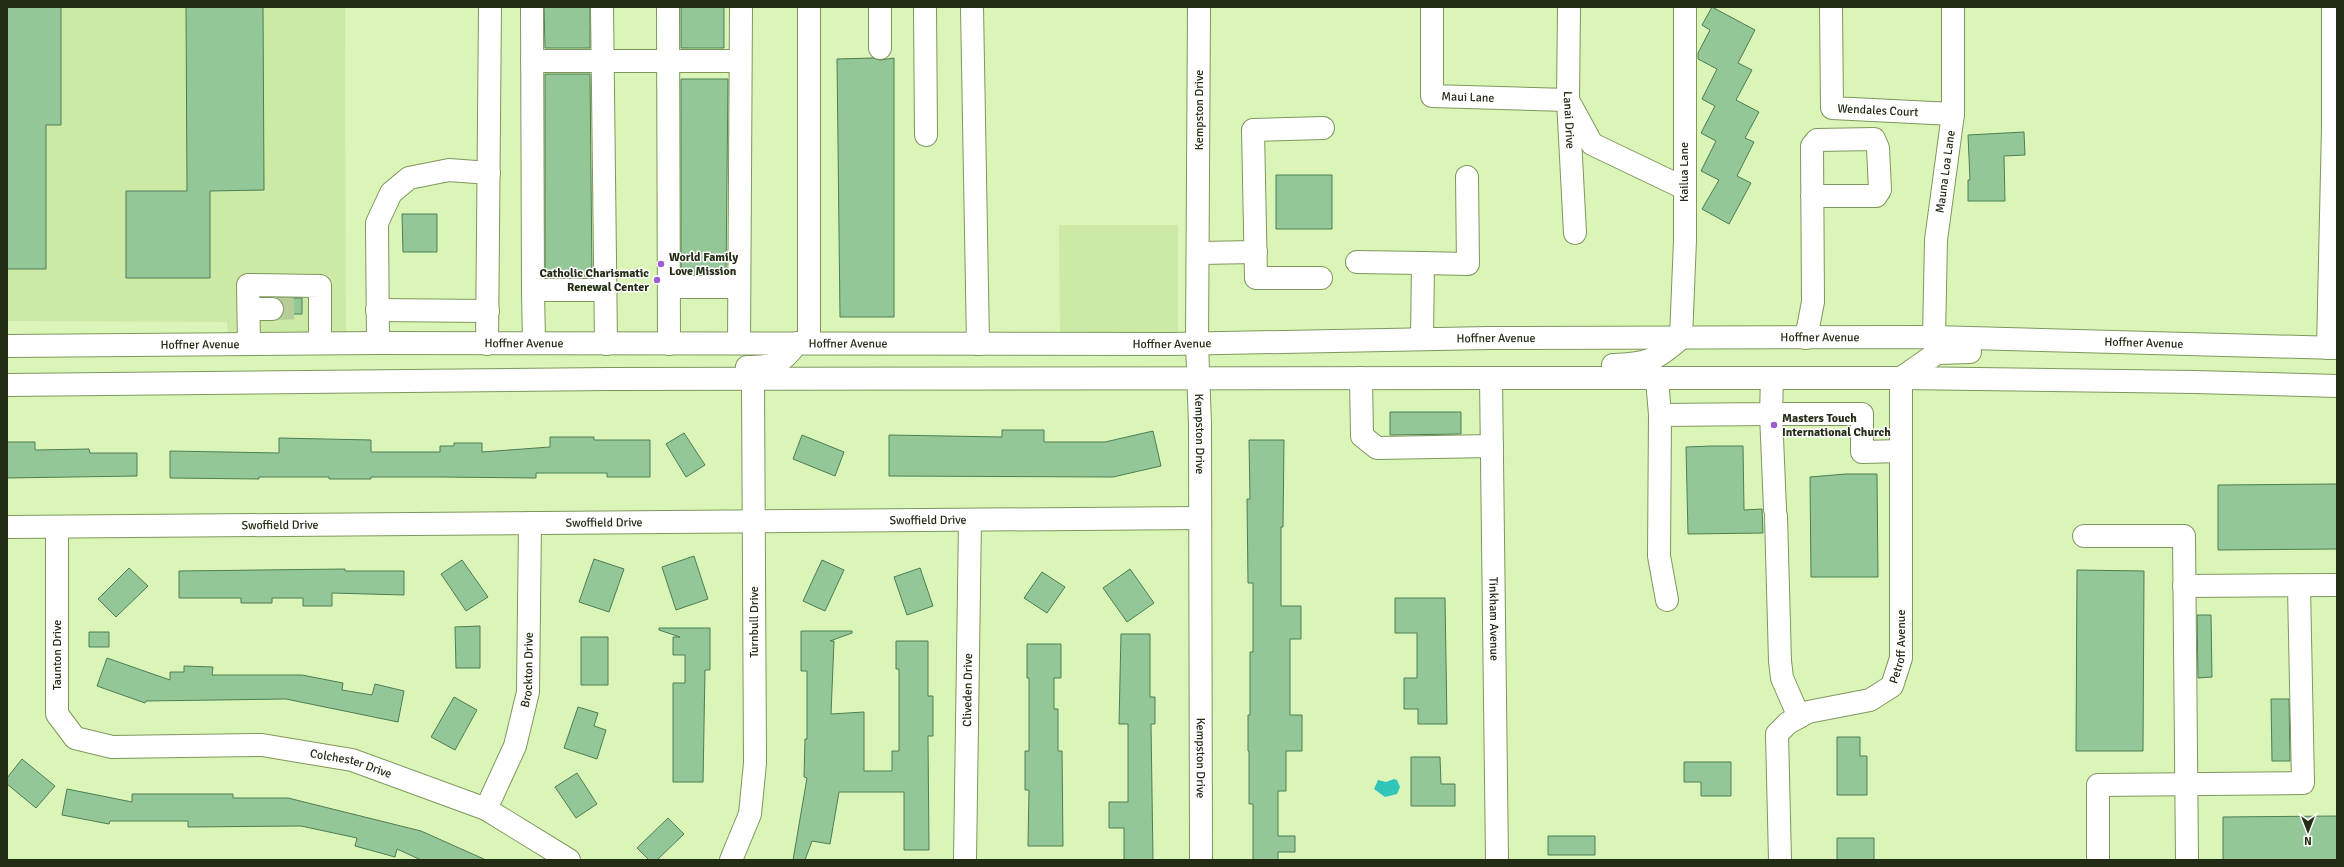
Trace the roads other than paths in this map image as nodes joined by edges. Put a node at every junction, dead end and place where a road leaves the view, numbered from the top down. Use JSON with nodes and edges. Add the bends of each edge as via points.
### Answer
{"nodes":[{"id":1,"x":490,"y":7,"type":"edge"},
{"id":2,"x":532,"y":7,"type":"edge"},
{"id":3,"x":602,"y":7,"type":"edge"},
{"id":4,"x":668,"y":7,"type":"edge"},
{"id":5,"x":741,"y":7,"type":"edge"},
{"id":6,"x":809,"y":7,"type":"edge"},
{"id":7,"x":880,"y":7,"type":"edge"},
{"id":8,"x":925,"y":7,"type":"edge"},
{"id":9,"x":972,"y":7,"type":"edge"},
{"id":10,"x":1198,"y":7,"type":"edge"},
{"id":11,"x":1432,"y":7,"type":"edge"},
{"id":12,"x":1569,"y":7,"type":"edge"},
{"id":13,"x":1685,"y":7,"type":"edge"},
{"id":14,"x":1831,"y":7,"type":"edge"},
{"id":15,"x":1953,"y":7,"type":"edge"},
{"id":16,"x":2333,"y":7,"type":"edge"},
{"id":17,"x":880,"y":48,"type":"dead end"},
{"id":18,"x":532,"y":61,"type":"junction"},
{"id":19,"x":603,"y":61,"type":"junction"},
{"id":20,"x":669,"y":61,"type":"junction"},
{"id":21,"x":740,"y":61,"type":"junction"},
{"id":22,"x":1568,"y":100,"type":"junction"},
{"id":23,"x":1953,"y":114,"type":"junction"},
{"id":24,"x":1323,"y":128,"type":"dead end"},
{"id":25,"x":926,"y":135,"type":"dead end"},
{"id":26,"x":489,"y":173,"type":"junction"},
{"id":27,"x":1467,"y":177,"type":"dead end"},
{"id":28,"x":1684,"y":188,"type":"junction"},
{"id":29,"x":1812,"y":196,"type":"dead end"},
{"id":30,"x":1575,"y":233,"type":"dead end"},
{"id":31,"x":1256,"y":252,"type":"junction"},
{"id":32,"x":1199,"y":253,"type":"junction"},
{"id":33,"x":1357,"y":262,"type":"dead end"},
{"id":34,"x":1423,"y":263,"type":"junction"},
{"id":35,"x":1321,"y":278,"type":"dead end"},
{"id":36,"x":669,"y":287,"type":"junction"},
{"id":37,"x":739,"y":287,"type":"junction"},
{"id":38,"x":533,"y":290,"type":"junction"},
{"id":39,"x":606,"y":290,"type":"junction"},
{"id":40,"x":249,"y":309,"type":"junction"},
{"id":41,"x":272,"y":309,"type":"tunnel mouth"},
{"id":42,"x":377,"y":310,"type":"junction"},
{"id":43,"x":488,"y":311,"type":"junction"},
{"id":44,"x":1934,"y":337,"type":"junction"},
{"id":45,"x":1681,"y":338,"type":"junction"},
{"id":46,"x":1806,"y":338,"type":"junction"},
{"id":47,"x":1422,"y":339,"type":"junction"},
{"id":48,"x":2117,"y":341,"type":"junction"},
{"id":49,"x":378,"y":342,"type":"junction"},
{"id":50,"x":534,"y":342,"type":"junction"},
{"id":51,"x":320,"y":343,"type":"junction"},
{"id":52,"x":803,"y":343,"type":"junction"},
{"id":53,"x":1197,"y":343,"type":"junction"},
{"id":54,"x":249,"y":344,"type":"junction"},
{"id":55,"x":487,"y":344,"type":"junction"},
{"id":56,"x":606,"y":344,"type":"junction"},
{"id":57,"x":669,"y":344,"type":"junction"},
{"id":58,"x":739,"y":344,"type":"junction"},
{"id":59,"x":978,"y":344,"type":"junction"},
{"id":60,"x":7,"y":346,"type":"edge"},
{"id":61,"x":2332,"y":348,"type":"edge"},
{"id":62,"x":1198,"y":378,"type":"junction"},
{"id":63,"x":1361,"y":378,"type":"junction"},
{"id":64,"x":1491,"y":378,"type":"junction"},
{"id":65,"x":1772,"y":378,"type":"junction"},
{"id":66,"x":1901,"y":378,"type":"junction"},
{"id":67,"x":1657,"y":379,"type":"junction"},
{"id":68,"x":543,"y":380,"type":"junction"},
{"id":69,"x":753,"y":380,"type":"junction"},
{"id":70,"x":7,"y":385,"type":"edge"},
{"id":71,"x":2337,"y":386,"type":"edge"},
{"id":72,"x":1771,"y":414,"type":"junction"},
{"id":73,"x":1660,"y":415,"type":"junction"},
{"id":74,"x":1492,"y":446,"type":"junction"},
{"id":75,"x":1901,"y":451,"type":"junction"},
{"id":76,"x":1200,"y":518,"type":"junction"},
{"id":77,"x":970,"y":520,"type":"junction"},
{"id":78,"x":753,"y":522,"type":"junction"},
{"id":79,"x":530,"y":524,"type":"junction"},
{"id":80,"x":7,"y":527,"type":"edge"},
{"id":81,"x":57,"y":527,"type":"junction"},
{"id":82,"x":2084,"y":536,"type":"dead end"},
{"id":83,"x":2337,"y":585,"type":"edge"},
{"id":84,"x":2184,"y":586,"type":"junction"},
{"id":85,"x":2298,"y":587,"type":"junction"},
{"id":86,"x":1667,"y":600,"type":"dead end"},
{"id":87,"x":1799,"y":717,"type":"junction"},
{"id":88,"x":112,"y":747,"type":"joint"},
{"id":89,"x":2186,"y":784,"type":"junction"},
{"id":90,"x":486,"y":809,"type":"junction"},
{"id":91,"x":569,"y":860,"type":"edge"},
{"id":92,"x":731,"y":860,"type":"edge"},
{"id":93,"x":966,"y":860,"type":"edge"},
{"id":94,"x":1201,"y":860,"type":"edge"},
{"id":95,"x":1497,"y":860,"type":"edge"},
{"id":96,"x":1780,"y":860,"type":"edge"},
{"id":97,"x":2098,"y":860,"type":"edge"},
{"id":98,"x":2187,"y":860,"type":"edge"}],
"edges":[{"from":1,"to":26,"type":"street"},
{"from":2,"to":18,"type":"street"},
{"from":3,"to":19,"type":"street"},
{"from":4,"to":20,"type":"street"},
{"from":5,"to":21,"type":"street"},
{"from":6,"to":52,"type":"street"},
{"from":7,"to":17,"type":"street"},
{"from":8,"to":25,"type":"street"},
{"from":9,"to":59,"type":"street"},
{"from":10,"to":32,"type":"street","name":"Kempston Drive"},
{"from":11,"to":22,"type":"street","name":"Maui Lane","via":[[1432,96]]},
{"from":12,"to":22,"type":"street","name":"Lanai Drive"},
{"from":13,"to":28,"type":"street","name":"Kailua Lane"},
{"from":14,"to":23,"type":"street","name":"Wendales Court","via":[[1832,108]]},
{"from":15,"to":23,"type":"street","name":"Mauna Loa Lane"},
{"from":16,"to":61,"type":"street"},
{"from":18,"to":19,"type":"street"},
{"from":18,"to":38,"type":"street"},
{"from":19,"to":20,"type":"street"},
{"from":19,"to":39,"type":"street"},
{"from":20,"to":21,"type":"street"},
{"from":20,"to":36,"type":"street"},
{"from":21,"to":37,"type":"street"},
{"from":22,"to":28,"type":"street","via":[[1592,144]]},
{"from":22,"to":30,"type":"street","name":"Lanai Drive"},
{"from":23,"to":44,"type":"street","name":"Mauna Loa Lane","via":[[1936,240]]},
{"from":24,"to":31,"type":"street","via":[[1253,130]]},
{"from":26,"to":42,"type":"street","via":[[449,170],[409,178],[391,194],[377,223]]},
{"from":26,"to":43,"type":"street"},
{"from":27,"to":34,"type":"street","via":[[1468,264]]},
{"from":28,"to":45,"type":"street","name":"Kailua Lane","via":[[1685,240]]},
{"from":29,"to":46,"type":"street","via":[[1813,302]]},
{"from":31,"to":32,"type":"street"},
{"from":31,"to":35,"type":"street","via":[[1256,278]]},
{"from":32,"to":53,"type":"street","name":"Kempston Drive"},
{"from":33,"to":34,"type":"street"},
{"from":34,"to":47,"type":"street"},
{"from":36,"to":37,"type":"street"},
{"from":36,"to":57,"type":"street"},
{"from":37,"to":58,"type":"street"},
{"from":38,"to":39,"type":"street"},
{"from":38,"to":50,"type":"street"},
{"from":39,"to":56,"type":"street"},
{"from":40,"to":41,"type":"street"},
{"from":40,"to":51,"type":"street","via":[[248,285],[320,286],[311,308]]},
{"from":40,"to":54,"type":"street"},
{"from":42,"to":43,"type":"street"},
{"from":42,"to":49,"type":"street"},
{"from":43,"to":55,"type":"street"},
{"from":44,"to":46,"type":"street","name":"Hoffner Avenue"},
{"from":44,"to":48,"type":"street","name":"Hoffner Avenue"},
{"from":45,"to":46,"type":"street","name":"Hoffner Avenue"},
{"from":45,"to":47,"type":"street","name":"Hoffner Avenue"},
{"from":45,"to":64,"type":"street","via":[[1664,352],[1640,364],[1564,365]]},
{"from":47,"to":53,"type":"street","name":"Hoffner Avenue"},
{"from":48,"to":61,"type":"street","name":"Hoffner Avenue"},
{"from":48,"to":66,"type":"street","via":[[2075,353],[1937,352]]},
{"from":49,"to":51,"type":"street","name":"Hoffner Avenue"},
{"from":49,"to":55,"type":"street","name":"Hoffner Avenue"},
{"from":50,"to":55,"type":"street","name":"Hoffner Avenue"},
{"from":50,"to":56,"type":"street","name":"Hoffner Avenue"},
{"from":51,"to":54,"type":"street","name":"Hoffner Avenue"},
{"from":52,"to":58,"type":"street","name":"Hoffner Avenue"},
{"from":52,"to":59,"type":"street","name":"Hoffner Avenue"},
{"from":52,"to":68,"type":"street","via":[[787,358],[767,367],[566,367]]},
{"from":53,"to":59,"type":"street","name":"Hoffner Avenue"},
{"from":53,"to":62,"type":"street","name":"Kempston Drive"},
{"from":54,"to":60,"type":"street","name":"Hoffner Avenue"},
{"from":56,"to":57,"type":"street","name":"Hoffner Avenue"},
{"from":57,"to":58,"type":"street","name":"Hoffner Avenue"},
{"from":62,"to":63,"type":"street"},
{"from":62,"to":69,"type":"street"},
{"from":62,"to":76,"type":"street","name":"Kempston Drive"},
{"from":63,"to":64,"type":"street"},
{"from":63,"to":74,"type":"street","via":[[1362,436],[1377,448]]},
{"from":64,"to":67,"type":"street"},
{"from":64,"to":74,"type":"street","name":"Tinkham Avenue"},
{"from":65,"to":66,"type":"street"},
{"from":65,"to":67,"type":"street"},
{"from":65,"to":72,"type":"street"},
{"from":66,"to":71,"type":"street"},
{"from":66,"to":75,"type":"street","name":"Petroff Avenue"},
{"from":67,"to":73,"type":"street"},
{"from":68,"to":69,"type":"street"},
{"from":68,"to":70,"type":"street"},
{"from":69,"to":78,"type":"street","name":"Turnbull Drive"},
{"from":72,"to":73,"type":"street"},
{"from":72,"to":75,"type":"street","via":[[1862,414],[1862,452]]},
{"from":72,"to":87,"type":"street","via":[[1780,661],[1782,678]]},
{"from":73,"to":86,"type":"street","via":[[1659,556]]},
{"from":74,"to":95,"type":"street","name":"Tinkham Avenue"},
{"from":75,"to":87,"type":"street","name":"Petroff Avenue","via":[[1901,658],[1892,686],[1870,700],[1808,712]]},
{"from":76,"to":77,"type":"street","name":"Swoffield Drive"},
{"from":76,"to":94,"type":"street","name":"Kempston Drive"},
{"from":77,"to":78,"type":"street","name":"Swoffield Drive"},
{"from":77,"to":93,"type":"street","name":"Cliveden Drive"},
{"from":78,"to":79,"type":"street","name":"Swoffield Drive"},
{"from":78,"to":92,"type":"street","name":"Turnbull Drive","via":[[755,763],[750,814]]},
{"from":79,"to":81,"type":"street","name":"Swoffield Drive"},
{"from":79,"to":90,"type":"street","name":"Brockton Drive","via":[[528,692],[515,746]]},
{"from":80,"to":81,"type":"street","name":"Swoffield Drive"},
{"from":81,"to":88,"type":"street","name":"Taunton Drive","via":[[57,714],[75,738]]},
{"from":82,"to":84,"type":"street","via":[[2184,536]]},
{"from":83,"to":85,"type":"street"},
{"from":84,"to":85,"type":"street"},
{"from":84,"to":89,"type":"street"},
{"from":85,"to":89,"type":"street","via":[[2303,783]]},
{"from":87,"to":96,"type":"street","name":"Petroff Avenue","via":[[1777,734]]},
{"from":88,"to":90,"type":"street","name":"Colchester Drive","via":[[262,745],[352,760]]},
{"from":89,"to":97,"type":"street","via":[[2098,785]]},
{"from":89,"to":98,"type":"street"},
{"from":90,"to":91,"type":"street","name":"Colchester Drive"}]}
